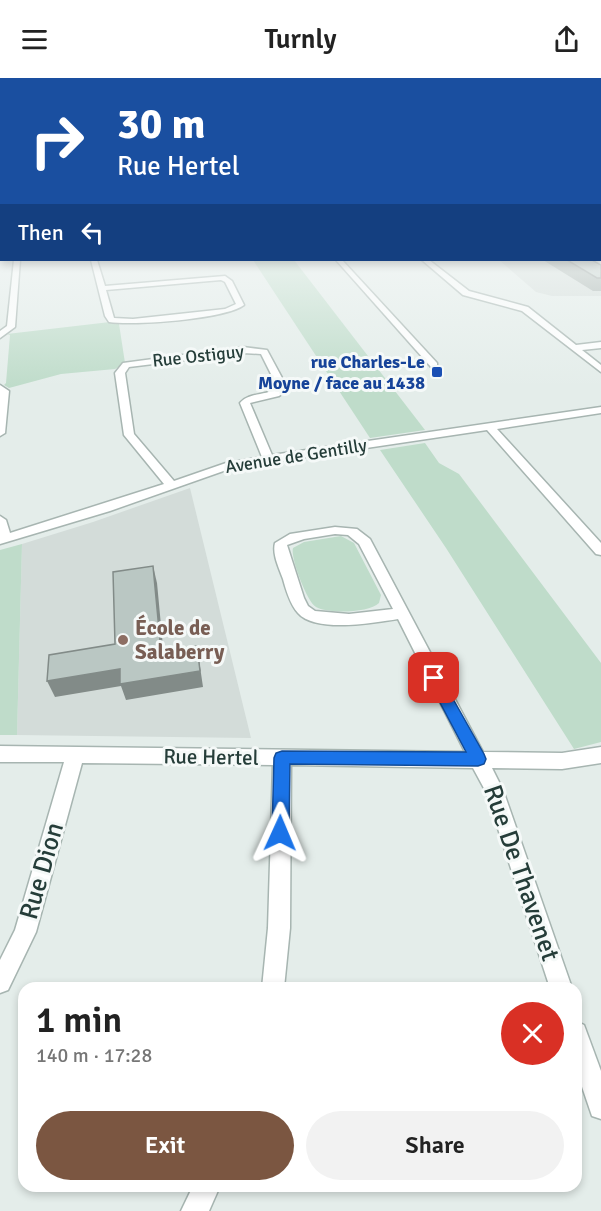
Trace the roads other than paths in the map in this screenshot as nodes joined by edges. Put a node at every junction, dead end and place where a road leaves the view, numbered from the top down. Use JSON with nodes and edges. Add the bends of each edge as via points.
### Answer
{"nodes":[{"id":1,"x":15,"y":282,"type":"edge"},
{"id":2,"x":101,"y":282,"type":"edge"},
{"id":3,"x":176,"y":282,"type":"edge"},
{"id":4,"x":228,"y":282,"type":"edge"},
{"id":5,"x":359,"y":282,"type":"edge"},
{"id":6,"x":452,"y":282,"type":"edge"},
{"id":7,"x":103,"y":288,"type":"junction"},
{"id":8,"x":0,"y":335,"type":"edge"},
{"id":9,"x":601,"y":345,"type":"edge"},
{"id":10,"x":575,"y":348,"type":"junction"},
{"id":11,"x":434,"y":365,"type":"dead end"},
{"id":12,"x":601,"y":369,"type":"edge"},
{"id":13,"x":0,"y":388,"type":"edge"},
{"id":14,"x":601,"y":410,"type":"edge"},
{"id":15,"x":489,"y":426,"type":"junction"},
{"id":16,"x":0,"y":433,"type":"edge"},
{"id":17,"x":268,"y":459,"type":"junction"},
{"id":18,"x":171,"y":485,"type":"junction"},
{"id":19,"x":0,"y":520,"type":"edge"},
{"id":20,"x":2,"y":539,"type":"edge"},
{"id":21,"x":601,"y":551,"type":"edge"},
{"id":22,"x":400,"y":614,"type":"junction"},
{"id":23,"x":0,"y":754,"type":"edge"},
{"id":24,"x":75,"y":755,"type":"junction"},
{"id":25,"x":601,"y":755,"type":"edge"},
{"id":26,"x":282,"y":758,"type":"junction"},
{"id":27,"x":478,"y":759,"type":"junction"},
{"id":28,"x":0,"y":982,"type":"edge"},
{"id":29,"x":274,"y":982,"type":"edge"},
{"id":30,"x":559,"y":982,"type":"edge"},
{"id":31,"x":582,"y":1051,"type":"edge"},
{"id":32,"x":601,"y":1107,"type":"edge"},
{"id":33,"x":204,"y":1192,"type":"edge"},
{"id":34,"x":195,"y":1211,"type":"edge"}],
"edges":[{"from":1,"to":8,"type":"street","via":[[11,327]]},
{"from":2,"to":7,"type":"street"},
{"from":3,"to":7,"type":"street"},
{"from":4,"to":7,"type":"street","via":[[240,305],[227,311],[118,321],[109,318]]},
{"from":5,"to":11,"type":"street"},
{"from":6,"to":10,"type":"street","via":[[466,293],[525,309]]},
{"from":9,"to":10,"type":"street"},
{"from":10,"to":12,"type":"street"},
{"from":13,"to":16,"type":"street","via":[[4,392]]},
{"from":14,"to":15,"type":"street","name":"Avenue de Gentilly"},
{"from":15,"to":17,"type":"street","name":"Avenue de Gentilly"},
{"from":15,"to":21,"type":"street"},
{"from":17,"to":18,"type":"street","name":"Avenue de Gentilly","via":[[220,467]]},
{"from":17,"to":18,"type":"street","name":"Rue Ostiguy","via":[[245,404],[283,389],[264,352],[249,350],[129,364],[120,373],[129,435]]},
{"from":18,"to":20,"type":"street","name":"Avenue de Gentilly"},
{"from":19,"to":20,"type":"street"},
{"from":22,"to":22,"type":"street","name":"Rue De Thavenet","via":[[372,618],[307,614],[300,605],[281,543],[340,530],[356,534],[365,542]]},
{"from":22,"to":27,"type":"street","name":"Rue De Thavenet"},
{"from":23,"to":24,"type":"street","name":"Rue Hertel"},
{"from":24,"to":26,"type":"street","name":"Rue Hertel"},
{"from":24,"to":28,"type":"street","name":"Rue Dion","via":[[29,919]]},
{"from":25,"to":27,"type":"street","name":"Rue Hertel","via":[[562,761]]},
{"from":26,"to":27,"type":"street","name":"Rue Hertel"},
{"from":26,"to":29,"type":"street","via":[[279,928]]},
{"from":27,"to":30,"type":"street","name":"Rue De Thavenet","via":[[494,790]]},
{"from":31,"to":32,"type":"street"},
{"from":33,"to":34,"type":"street"}]}
